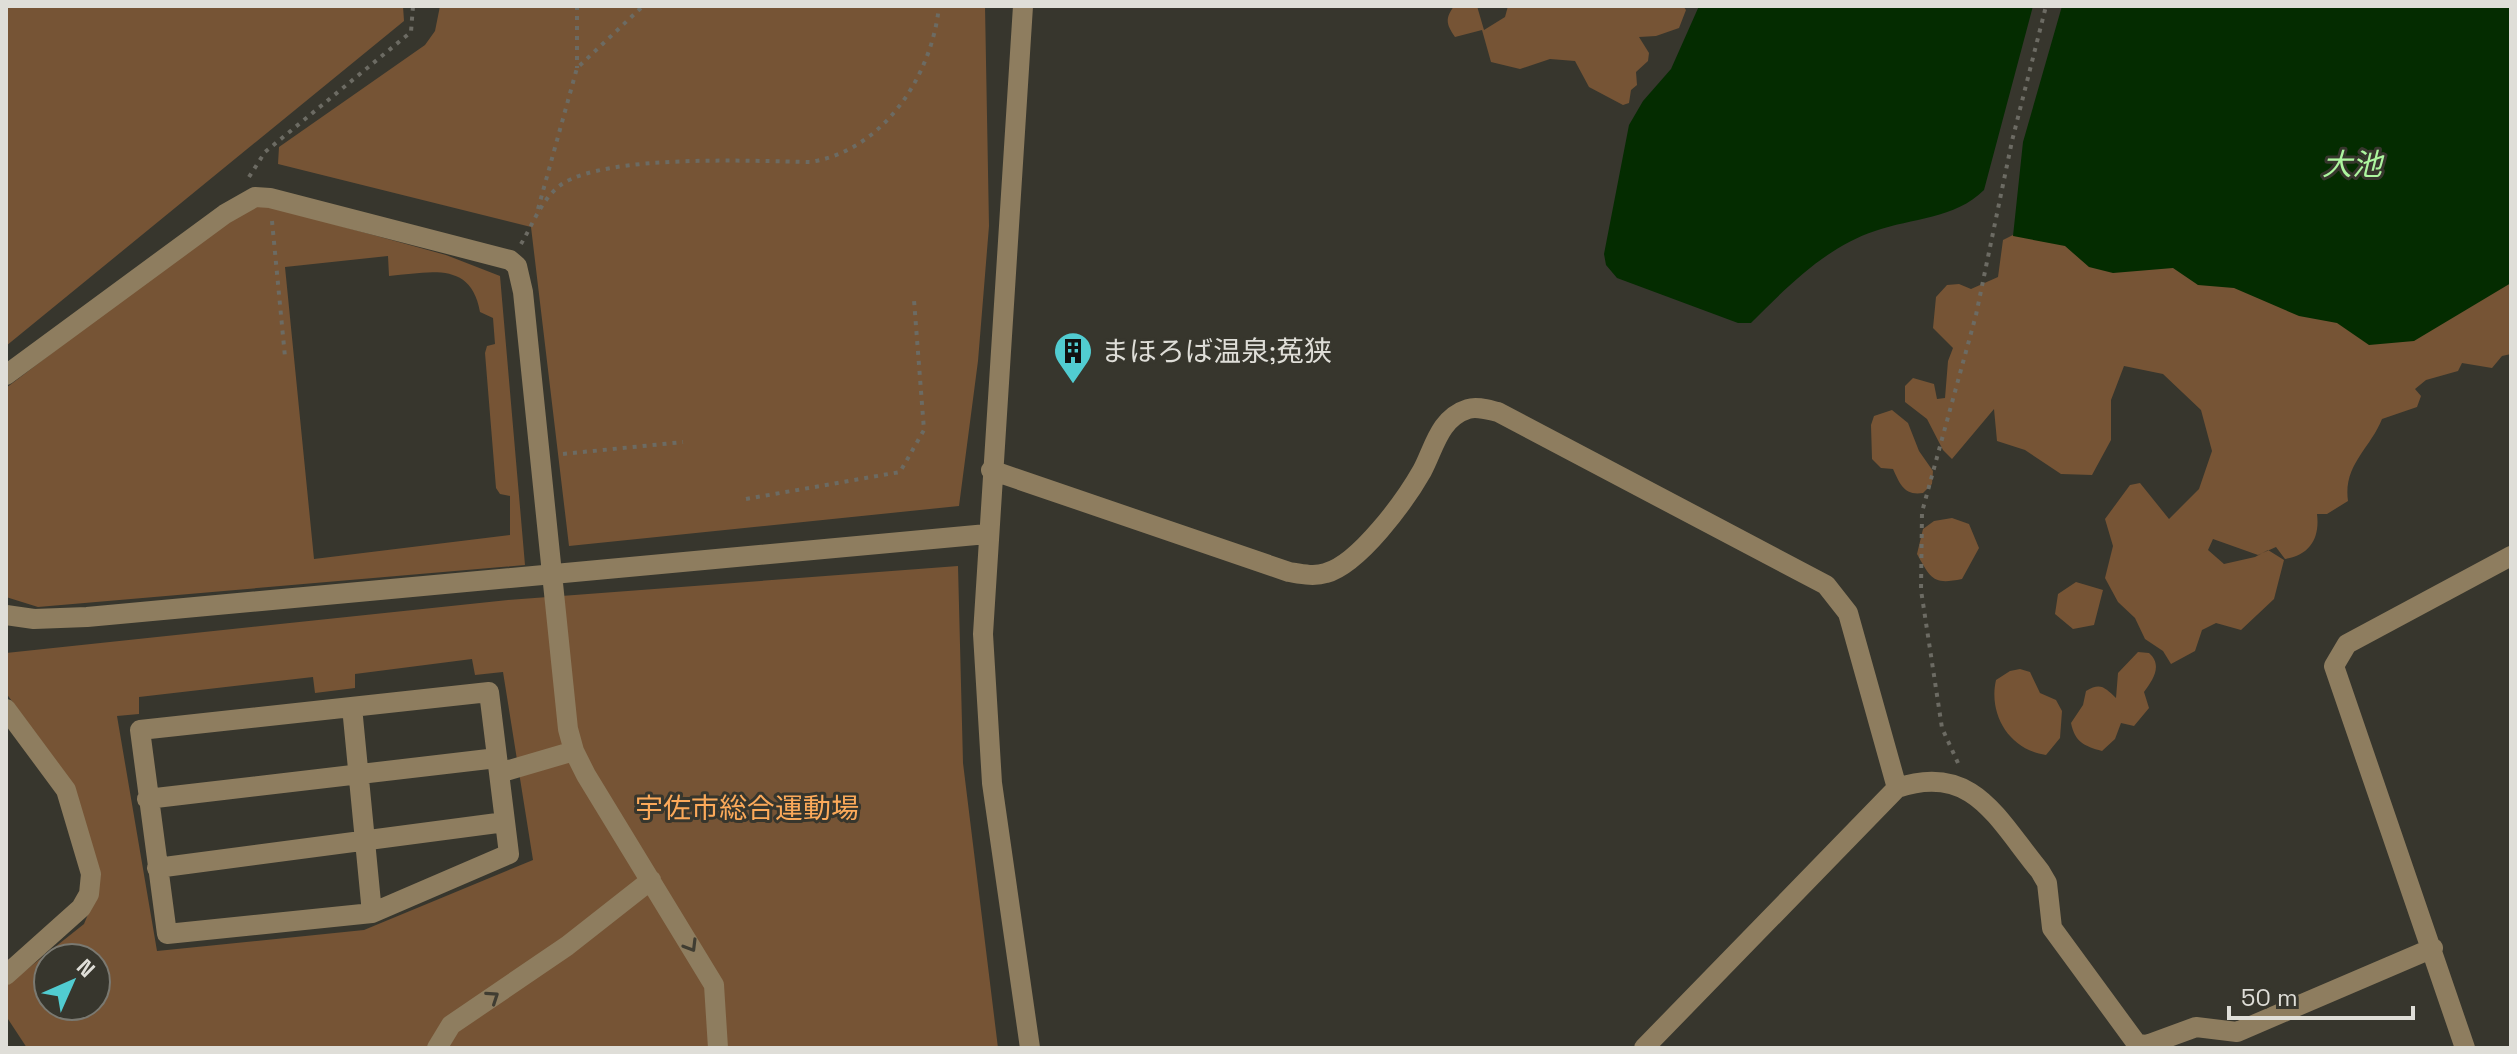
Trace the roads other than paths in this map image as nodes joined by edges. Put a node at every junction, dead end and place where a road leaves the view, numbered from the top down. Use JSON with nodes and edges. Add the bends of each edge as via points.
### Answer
{"nodes":[{"id":1,"x":1023,"y":6,"type":"edge"},
{"id":2,"x":6,"y":375,"type":"edge"},
{"id":3,"x":991,"y":470,"type":"junction"},
{"id":4,"x":987,"y":534,"type":"junction"},
{"id":5,"x":2511,"y":556,"type":"edge"},
{"id":6,"x":550,"y":577,"type":"junction"},
{"id":7,"x":6,"y":615,"type":"edge"},
{"id":8,"x":352,"y":707,"type":"junction"},
{"id":9,"x":6,"y":709,"type":"edge"},
{"id":10,"x":574,"y":751,"type":"junction"},
{"id":11,"x":498,"y":765,"type":"junction"},
{"id":12,"x":359,"y":774,"type":"junction"},
{"id":13,"x":1897,"y":788,"type":"junction"},
{"id":14,"x":147,"y":799,"type":"junction"},
{"id":15,"x":505,"y":822,"type":"junction"},
{"id":16,"x":365,"y":841,"type":"junction"},
{"id":17,"x":157,"y":868,"type":"junction"},
{"id":18,"x":651,"y":880,"type":"junction"},
{"id":19,"x":372,"y":913,"type":"junction"},
{"id":20,"x":2433,"y":948,"type":"junction"},
{"id":21,"x":6,"y":975,"type":"edge"},
{"id":22,"x":437,"y":1048,"type":"edge"},
{"id":23,"x":718,"y":1048,"type":"edge"},
{"id":24,"x":1030,"y":1048,"type":"edge"},
{"id":25,"x":1644,"y":1048,"type":"edge"},
{"id":26,"x":2465,"y":1048,"type":"edge"}],
"edges":[{"from":1,"to":3,"type":"street"},
{"from":2,"to":6,"type":"street","via":[[248,200],[270,198],[510,260],[517,266],[523,292]]},
{"from":3,"to":4,"type":"street"},
{"from":3,"to":13,"type":"street","via":[[1289,572],[1317,575],[1337,568],[1389,518],[1451,419],[1468,409],[1498,412],[1826,585],[1848,613]]},
{"from":4,"to":6,"type":"street"},
{"from":4,"to":24,"type":"street","via":[[983,634],[988,744]]},
{"from":5,"to":20,"type":"street","via":[[2347,644],[2334,666]]},
{"from":6,"to":7,"type":"street","via":[[87,617]]},
{"from":6,"to":10,"type":"street","via":[[565,717]]},
{"from":8,"to":11,"type":"street","via":[[489,692]]},
{"from":8,"to":12,"type":"street"},
{"from":8,"to":14,"type":"street","via":[[140,730]]},
{"from":9,"to":21,"type":"street","via":[[64,784],[91,874],[81,908]]},
{"from":10,"to":11,"type":"street"},
{"from":10,"to":18,"type":"street"},
{"from":11,"to":12,"type":"street"},
{"from":11,"to":15,"type":"street"},
{"from":12,"to":14,"type":"street"},
{"from":12,"to":16,"type":"street"},
{"from":13,"to":20,"type":"street","via":[[1948,780],[1978,796],[2040,871],[2047,883],[2052,928],[2137,1044],[2196,1027],[2237,1032]]},
{"from":13,"to":25,"type":"street"},
{"from":14,"to":17,"type":"street"},
{"from":15,"to":16,"type":"street"},
{"from":15,"to":19,"type":"street","via":[[509,854]]},
{"from":16,"to":17,"type":"street"},
{"from":16,"to":19,"type":"street"},
{"from":17,"to":19,"type":"street","via":[[167,934]]},
{"from":22,"to":18,"type":"street","one_way":true,"via":[[451,1025],[567,946]]},
{"from":18,"to":23,"type":"street","one_way":true,"via":[[714,985]]},
{"from":20,"to":26,"type":"street"}]}
